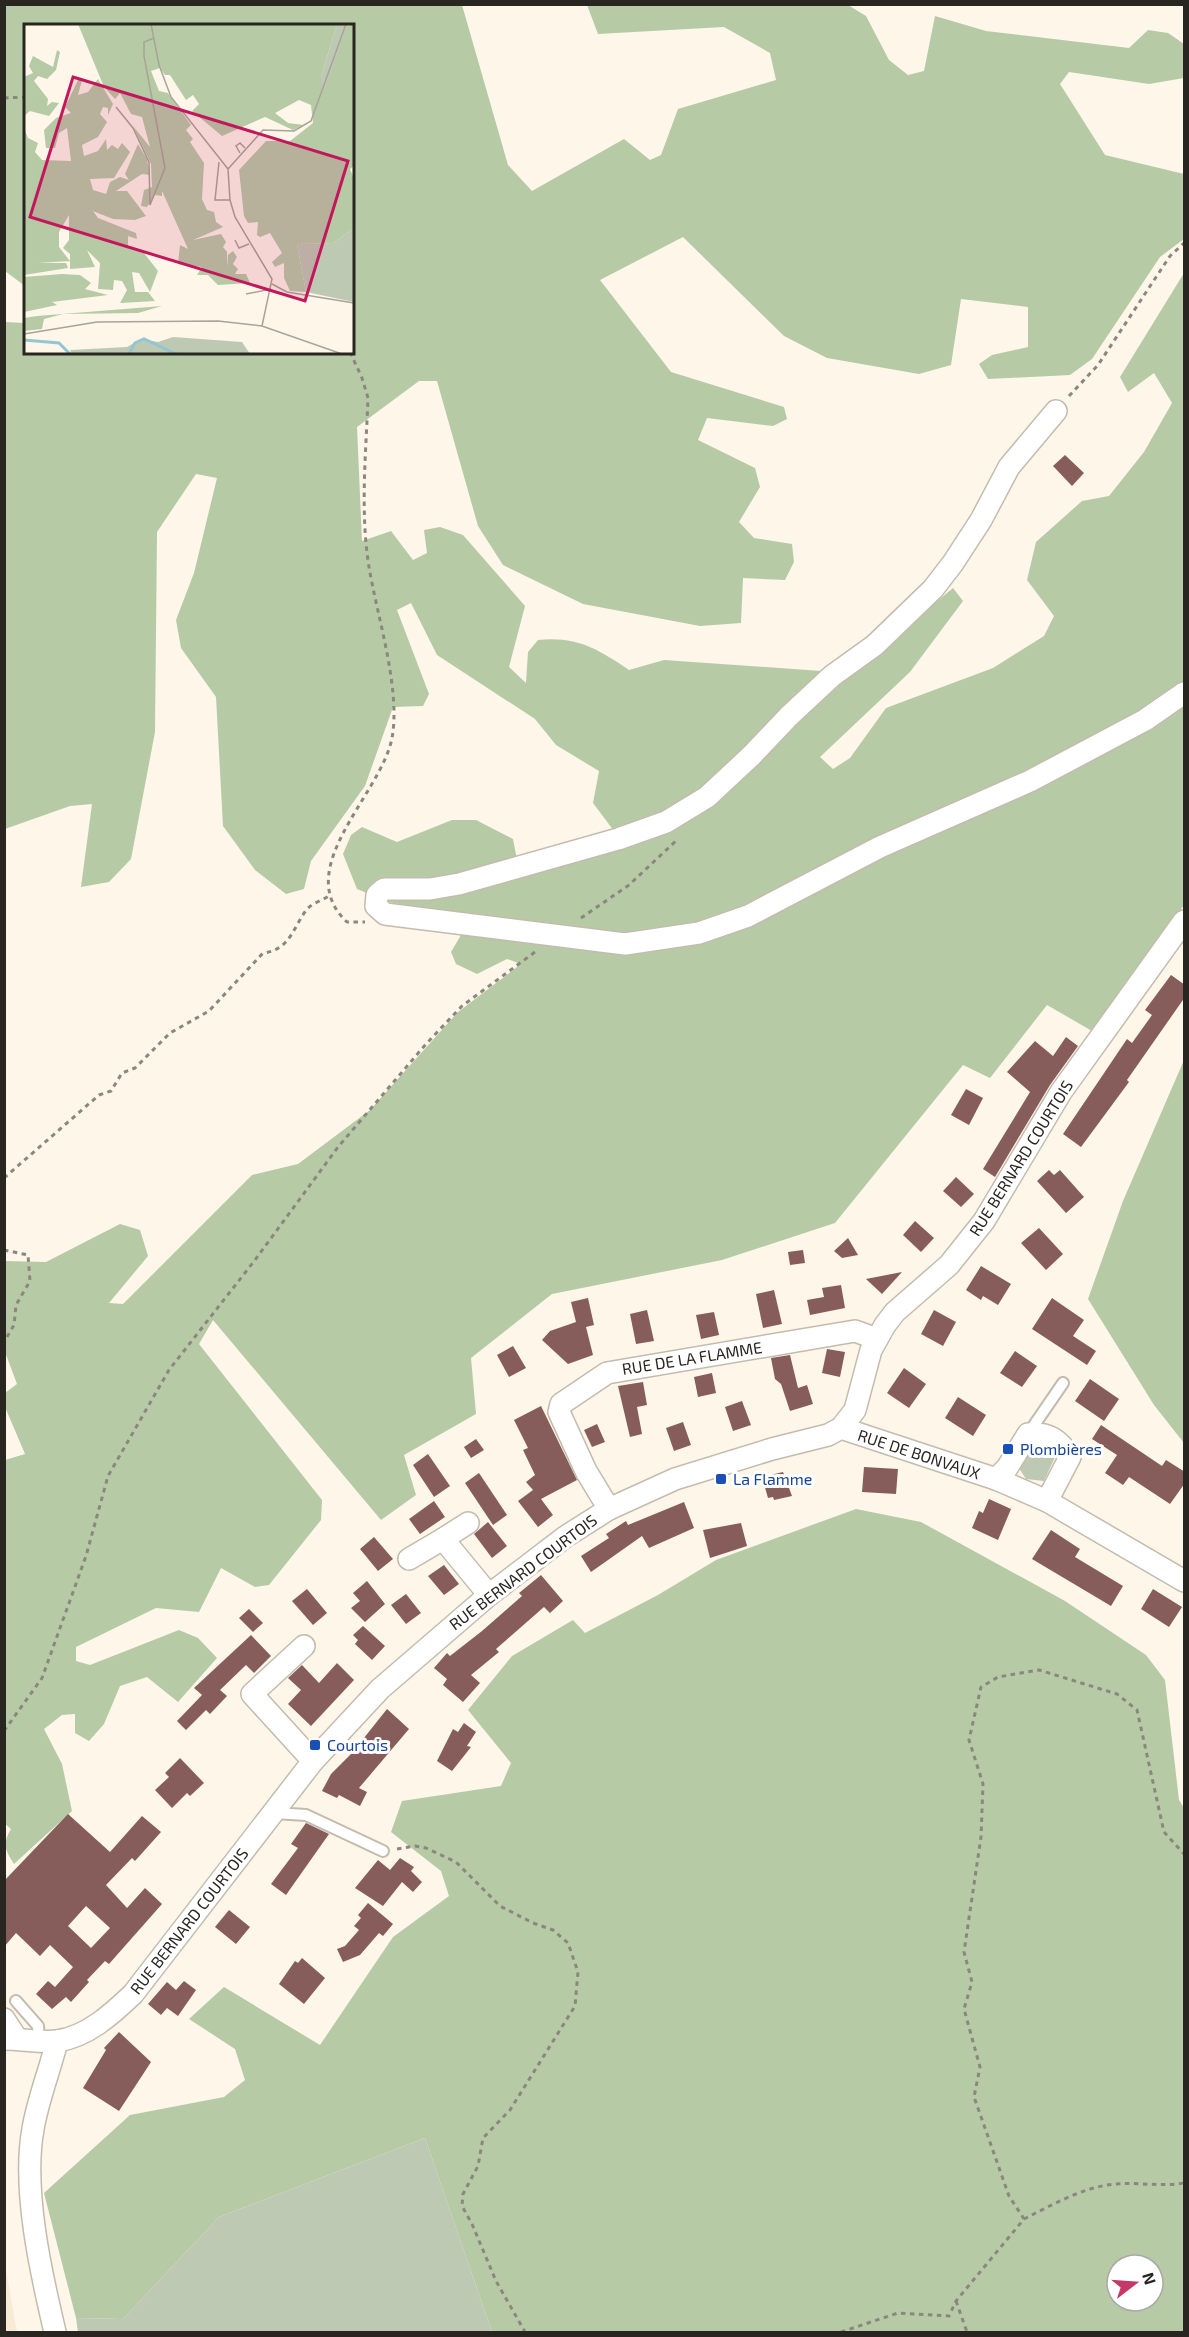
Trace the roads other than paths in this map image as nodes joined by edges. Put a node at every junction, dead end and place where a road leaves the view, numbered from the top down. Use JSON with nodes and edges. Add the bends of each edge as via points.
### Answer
{"nodes":[{"id":1,"x":1056,"y":411,"type":"road end"},
{"id":2,"x":1185,"y":693,"type":"edge"},
{"id":3,"x":1185,"y":921,"type":"edge"},
{"id":4,"x":877,"y":1339,"type":"junction"},
{"id":5,"x":1063,"y":1383,"type":"dead end"},
{"id":6,"x":841,"y":1428,"type":"junction"},
{"id":7,"x":1028,"y":1434,"type":"junction"},
{"id":8,"x":996,"y":1479,"type":"junction"},
{"id":9,"x":1047,"y":1501,"type":"junction"},
{"id":10,"x":609,"y":1509,"type":"junction"},
{"id":11,"x":468,"y":1523,"type":"dead end"},
{"id":12,"x":443,"y":1539,"type":"junction"},
{"id":13,"x":409,"y":1558,"type":"dead end"},
{"id":14,"x":1185,"y":1581,"type":"edge"},
{"id":15,"x":489,"y":1595,"type":"junction"},
{"id":16,"x":304,"y":1646,"type":"dead end"},
{"id":17,"x":314,"y":1761,"type":"junction"},
{"id":18,"x":274,"y":1813,"type":"junction"},
{"id":19,"x":383,"y":1851,"type":"road end"},
{"id":20,"x":10,"y":2010,"type":"edge"},
{"id":21,"x":10,"y":2039,"type":"edge"},
{"id":22,"x":48,"y":2040,"type":"junction"},
{"id":23,"x":56,"y":2332,"type":"edge"}],
"edges":[{"from":1,"to":2,"type":"street","via":[[1009,467],[975,529],[933,589],[875,645],[832,676],[707,797],[666,822],[618,839],[459,884],[430,889],[384,889],[377,896],[376,906],[385,914],[625,944],[699,933],[748,916],[880,847],[1030,781],[1145,720]]},
{"from":3,"to":4,"type":"street","name":"RUE BERNARD COURTOIS","via":[[1061,1092],[984,1221],[949,1265],[895,1312]]},
{"from":4,"to":6,"type":"street","name":"RUE BERNARD COURTOIS","via":[[855,1410]]},
{"from":4,"to":10,"type":"street","name":"RUE DE LA FLAMME","via":[[855,1332],[843,1333],[649,1364],[607,1373],[580,1390],[561,1404],[559,1412],[586,1471]]},
{"from":5,"to":7,"type":"lane"},
{"from":6,"to":8,"type":"street","name":"RUE DE BONVAUX"},
{"from":6,"to":10,"type":"street","name":"RUE BERNARD COURTOIS","via":[[675,1479]]},
{"from":7,"to":8,"type":"street","name":"RUE DE BONVAUX"},
{"from":7,"to":9,"type":"street","via":[[1043,1433],[1062,1444],[1070,1457]]},
{"from":8,"to":9,"type":"street","name":"RUE DE BONVAUX"},
{"from":9,"to":14,"type":"street","name":"RUE DE BONVAUX"},
{"from":10,"to":15,"type":"street","name":"RUE BERNARD COURTOIS"},
{"from":11,"to":12,"type":"street"},
{"from":12,"to":13,"type":"street"},
{"from":12,"to":15,"type":"street"},
{"from":15,"to":17,"type":"street","name":"RUE BERNARD COURTOIS","via":[[380,1689]]},
{"from":16,"to":17,"type":"street","via":[[252,1694]]},
{"from":17,"to":18,"type":"street","name":"RUE BERNARD COURTOIS"},
{"from":18,"to":19,"type":"lane","via":[[306,1815]]},
{"from":18,"to":22,"type":"street","name":"RUE BERNARD COURTOIS","via":[[133,1994],[96,2026]]},
{"from":20,"to":21,"type":"street"},
{"from":20,"to":22,"type":"lane","via":[[38,2026]]},
{"from":21,"to":22,"type":"street","name":"RUE BERNARD COURTOIS"},
{"from":22,"to":23,"type":"street","via":[[32,2130],[30,2173],[33,2221]]}]}
